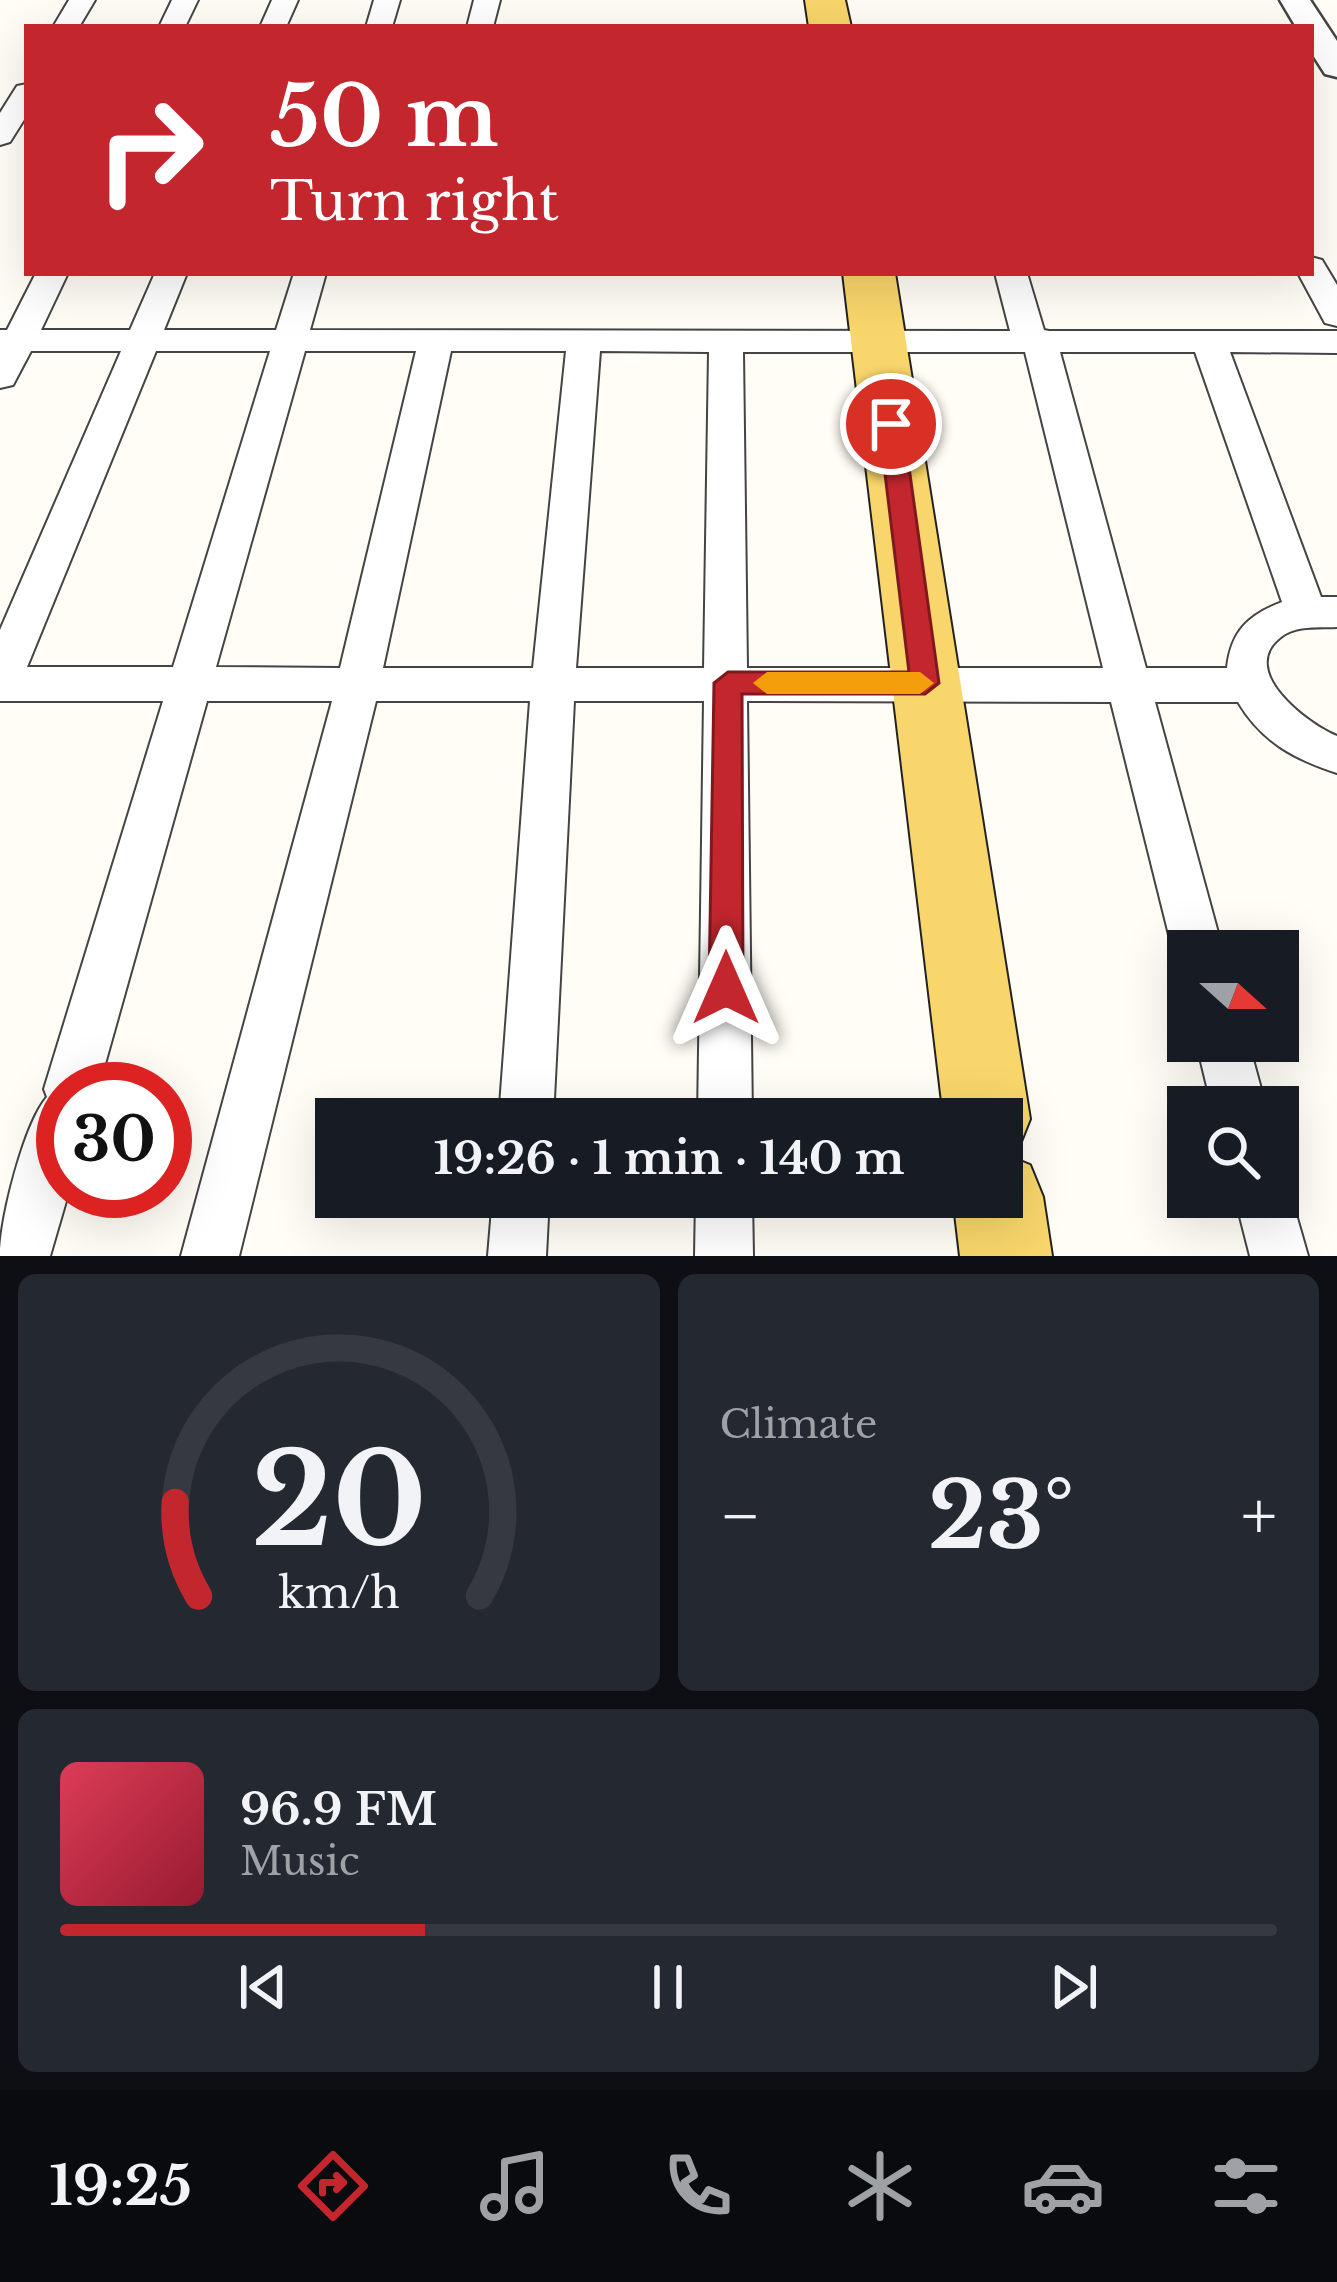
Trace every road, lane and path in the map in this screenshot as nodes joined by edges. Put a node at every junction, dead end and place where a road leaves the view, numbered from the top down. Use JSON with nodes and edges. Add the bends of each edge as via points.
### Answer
{"nodes":[{"id":1,"x":1314,"y":272,"type":"edge"},
{"id":2,"x":50,"y":276,"type":"edge"},
{"id":3,"x":170,"y":276,"type":"edge"},
{"id":4,"x":309,"y":276,"type":"edge"},
{"id":5,"x":1012,"y":276,"type":"edge"},
{"id":6,"x":875,"y":305,"type":"edge"},
{"id":7,"x":1337,"y":316,"type":"edge"},
{"id":8,"x":726,"y":339,"type":"junction"},
{"id":9,"x":1034,"y":339,"type":"junction"},
{"id":10,"x":10,"y":340,"type":"edge"},
{"id":11,"x":144,"y":340,"type":"junction"},
{"id":12,"x":584,"y":340,"type":"junction"},
{"id":13,"x":292,"y":341,"type":"junction"},
{"id":14,"x":436,"y":341,"type":"junction"},
{"id":15,"x":1210,"y":342,"type":"junction"},
{"id":16,"x":1337,"y":342,"type":"edge"},
{"id":17,"x":0,"y":377,"type":"edge"},
{"id":18,"x":1321,"y":611,"type":"edge"},
{"id":19,"x":0,"y":682,"type":"edge"},
{"id":20,"x":1126,"y":682,"type":"junction"},
{"id":21,"x":553,"y":683,"type":"junction"},
{"id":22,"x":728,"y":683,"type":"junction"},
{"id":23,"x":925,"y":683,"type":"junction"},
{"id":24,"x":358,"y":684,"type":"junction"},
{"id":25,"x":193,"y":685,"type":"junction"},
{"id":26,"x":1249,"y":685,"type":"junction"},
{"id":27,"x":1337,"y":755,"type":"edge"},
{"id":28,"x":1192,"y":930,"type":"edge"},
{"id":29,"x":79,"y":1062,"type":"edge"},
{"id":30,"x":527,"y":1098,"type":"edge"},
{"id":31,"x":725,"y":1098,"type":"edge"},
{"id":32,"x":983,"y":1098,"type":"edge"},
{"id":33,"x":36,"y":1206,"type":"edge"},
{"id":34,"x":519,"y":1218,"type":"edge"},
{"id":35,"x":724,"y":1218,"type":"edge"},
{"id":36,"x":1001,"y":1218,"type":"edge"},
{"id":37,"x":1269,"y":1218,"type":"edge"},
{"id":38,"x":21,"y":1256,"type":"edge"},
{"id":39,"x":210,"y":1256,"type":"edge"},
{"id":40,"x":517,"y":1256,"type":"edge"},
{"id":41,"x":724,"y":1256,"type":"edge"},
{"id":42,"x":1006,"y":1256,"type":"edge"},
{"id":43,"x":1279,"y":1256,"type":"edge"}],
"edges":[{"from":1,"to":7,"type":"street"},
{"from":2,"to":10,"type":"street"},
{"from":3,"to":11,"type":"street"},
{"from":4,"to":13,"type":"street"},
{"from":5,"to":9,"type":"street"},
{"from":6,"to":8,"type":"street"},
{"from":6,"to":9,"type":"street"},
{"from":6,"to":23,"type":"main road"},
{"from":8,"to":12,"type":"street"},
{"from":8,"to":22,"type":"street"},
{"from":9,"to":15,"type":"street"},
{"from":9,"to":20,"type":"street"},
{"from":10,"to":11,"type":"street"},
{"from":10,"to":17,"type":"street"},
{"from":11,"to":13,"type":"street"},
{"from":11,"to":19,"type":"street"},
{"from":12,"to":14,"type":"street"},
{"from":12,"to":21,"type":"street"},
{"from":13,"to":14,"type":"street"},
{"from":13,"to":25,"type":"street"},
{"from":14,"to":24,"type":"street"},
{"from":15,"to":16,"type":"street"},
{"from":15,"to":18,"type":"street"},
{"from":18,"to":26,"type":"street","via":[[1270,620],[1252,637]]},
{"from":19,"to":25,"type":"street"},
{"from":20,"to":23,"type":"street"},
{"from":20,"to":26,"type":"street"},
{"from":20,"to":28,"type":"street"},
{"from":21,"to":22,"type":"street"},
{"from":21,"to":24,"type":"street"},
{"from":21,"to":30,"type":"street"},
{"from":22,"to":23,"type":"street"},
{"from":22,"to":31,"type":"street"},
{"from":23,"to":32,"type":"main road"},
{"from":24,"to":25,"type":"street"},
{"from":24,"to":39,"type":"street"},
{"from":25,"to":29,"type":"street"},
{"from":26,"to":27,"type":"street","via":[[1292,735]]},
{"from":33,"to":38,"type":"street"},
{"from":34,"to":40,"type":"street"},
{"from":35,"to":41,"type":"street"},
{"from":36,"to":42,"type":"main road"},
{"from":37,"to":43,"type":"street"}]}
